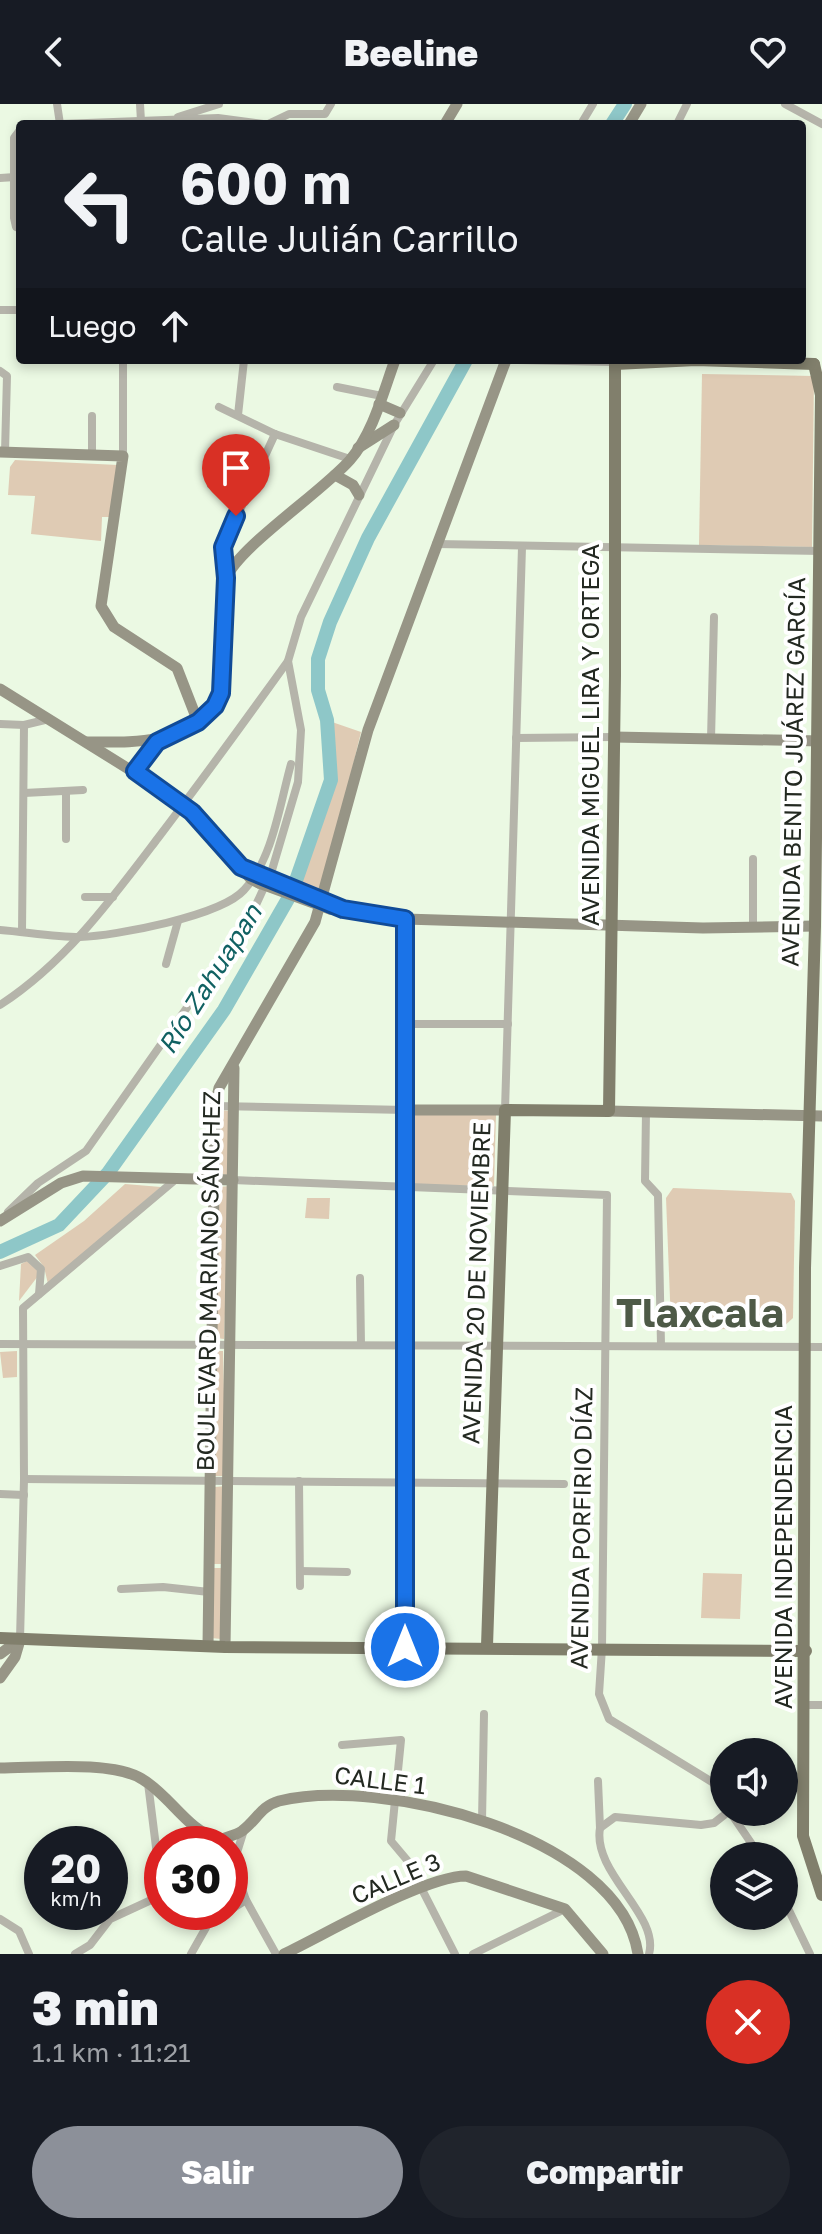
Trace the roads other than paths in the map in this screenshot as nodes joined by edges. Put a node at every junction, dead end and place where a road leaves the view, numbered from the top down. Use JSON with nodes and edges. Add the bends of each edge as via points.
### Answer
{"nodes":[{"id":1,"x":219,"y":104,"type":"edge"},
{"id":2,"x":331,"y":104,"type":"edge"},
{"id":3,"x":785,"y":104,"type":"edge"},
{"id":4,"x":170,"y":119,"type":"junction"},
{"id":5,"x":156,"y":120,"type":"edge"},
{"id":6,"x":248,"y":120,"type":"edge"},
{"id":7,"x":275,"y":120,"type":"edge"},
{"id":8,"x":822,"y":124,"type":"edge"},
{"id":9,"x":16,"y":135,"type":"edge"},
{"id":10,"x":15,"y":177,"type":"junction"},
{"id":11,"x":0,"y":178,"type":"edge"},
{"id":12,"x":16,"y":227,"type":"edge"},
{"id":13,"x":813,"y":360,"type":"edge"},
{"id":14,"x":123,"y":364,"type":"edge"},
{"id":15,"x":244,"y":364,"type":"edge"},
{"id":16,"x":394,"y":364,"type":"edge"},
{"id":17,"x":431,"y":364,"type":"edge"},
{"id":18,"x":504,"y":364,"type":"edge"},
{"id":19,"x":615,"y":364,"type":"edge"},
{"id":20,"x":0,"y":371,"type":"edge"},
{"id":21,"x":337,"y":387,"type":"dead end"},
{"id":22,"x":821,"y":394,"type":"edge"},
{"id":23,"x":381,"y":400,"type":"junction"},
{"id":24,"x":219,"y":407,"type":"dead end"},
{"id":25,"x":400,"y":413,"type":"junction"},
{"id":26,"x":238,"y":415,"type":"junction"},
{"id":27,"x":92,"y":416,"type":"dead end"},
{"id":28,"x":394,"y":425,"type":"junction"},
{"id":29,"x":275,"y":434,"type":"junction"},
{"id":30,"x":358,"y":448,"type":"junction"},
{"id":31,"x":3,"y":452,"type":"edge"},
{"id":32,"x":92,"y":456,"type":"junction"},
{"id":33,"x":123,"y":456,"type":"junction"},
{"id":34,"x":820,"y":457,"type":"edge"},
{"id":35,"x":350,"y":459,"type":"junction"},
{"id":36,"x":335,"y":475,"type":"junction"},
{"id":37,"x":211,"y":485,"type":"dead end"},
{"id":38,"x":359,"y":495,"type":"junction"},
{"id":39,"x":245,"y":502,"type":"junction"},
{"id":40,"x":436,"y":544,"type":"junction"},
{"id":41,"x":613,"y":546,"type":"junction"},
{"id":42,"x":522,"y":547,"type":"junction"},
{"id":43,"x":820,"y":551,"type":"edge"},
{"id":44,"x":226,"y":578,"type":"junction"},
{"id":45,"x":714,"y":617,"type":"dead end"},
{"id":46,"x":288,"y":661,"type":"junction"},
{"id":47,"x":0,"y":689,"type":"edge"},
{"id":48,"x":49,"y":719,"type":"junction"},
{"id":49,"x":198,"y":722,"type":"junction"},
{"id":50,"x":0,"y":724,"type":"edge"},
{"id":51,"x":24,"y":725,"type":"junction"},
{"id":52,"x":614,"y":737,"type":"junction"},
{"id":53,"x":516,"y":738,"type":"junction"},
{"id":54,"x":711,"y":739,"type":"junction"},
{"id":55,"x":819,"y":741,"type":"edge"},
{"id":56,"x":87,"y":742,"type":"junction"},
{"id":57,"x":157,"y":742,"type":"junction"},
{"id":58,"x":291,"y":764,"type":"dead end"},
{"id":59,"x":135,"y":771,"type":"junction"},
{"id":60,"x":83,"y":790,"type":"dead end"},
{"id":61,"x":66,"y":791,"type":"junction"},
{"id":62,"x":24,"y":793,"type":"junction"},
{"id":63,"x":184,"y":805,"type":"junction"},
{"id":64,"x":66,"y":839,"type":"dead end"},
{"id":65,"x":753,"y":859,"type":"dead end"},
{"id":66,"x":257,"y":878,"type":"junction"},
{"id":67,"x":85,"y":897,"type":"dead end"},
{"id":68,"x":113,"y":897,"type":"junction"},
{"id":69,"x":405,"y":919,"type":"junction"},
{"id":70,"x":178,"y":921,"type":"junction"},
{"id":71,"x":511,"y":921,"type":"junction"},
{"id":72,"x":613,"y":925,"type":"junction"},
{"id":73,"x":819,"y":926,"type":"edge"},
{"id":74,"x":753,"y":927,"type":"junction"},
{"id":75,"x":0,"y":930,"type":"edge"},
{"id":76,"x":22,"y":932,"type":"junction"},
{"id":77,"x":81,"y":937,"type":"junction"},
{"id":78,"x":166,"y":964,"type":"dead end"},
{"id":79,"x":0,"y":1005,"type":"edge"},
{"id":80,"x":406,"y":1024,"type":"junction"},
{"id":81,"x":508,"y":1024,"type":"junction"},
{"id":82,"x":234,"y":1068,"type":"junction"},
{"id":83,"x":215,"y":1106,"type":"junction"},
{"id":84,"x":233,"y":1107,"type":"junction"},
{"id":85,"x":406,"y":1110,"type":"junction"},
{"id":86,"x":505,"y":1110,"type":"junction"},
{"id":87,"x":609,"y":1111,"type":"junction"},
{"id":88,"x":646,"y":1112,"type":"junction"},
{"id":89,"x":815,"y":1116,"type":"edge"},
{"id":90,"x":175,"y":1180,"type":"junction"},
{"id":91,"x":216,"y":1180,"type":"junction"},
{"id":92,"x":233,"y":1180,"type":"junction"},
{"id":93,"x":809,"y":1182,"type":"joint"},
{"id":94,"x":405,"y":1187,"type":"junction"},
{"id":95,"x":500,"y":1192,"type":"junction"},
{"id":96,"x":0,"y":1220,"type":"edge"},
{"id":97,"x":0,"y":1266,"type":"edge"},
{"id":98,"x":360,"y":1278,"type":"dead end"},
{"id":99,"x":39,"y":1294,"type":"junction"},
{"id":100,"x":213,"y":1343,"type":"junction"},
{"id":101,"x":229,"y":1343,"type":"junction"},
{"id":102,"x":0,"y":1344,"type":"edge"},
{"id":103,"x":23,"y":1344,"type":"junction"},
{"id":104,"x":361,"y":1345,"type":"junction"},
{"id":105,"x":405,"y":1345,"type":"junction"},
{"id":106,"x":661,"y":1345,"type":"junction"},
{"id":107,"x":497,"y":1346,"type":"junction"},
{"id":108,"x":603,"y":1347,"type":"junction"},
{"id":109,"x":806,"y":1347,"type":"junction"},
{"id":110,"x":822,"y":1347,"type":"edge"},
{"id":111,"x":24,"y":1479,"type":"junction"},
{"id":112,"x":211,"y":1480,"type":"junction"},
{"id":113,"x":229,"y":1481,"type":"junction"},
{"id":114,"x":299,"y":1481,"type":"junction"},
{"id":115,"x":404,"y":1481,"type":"junction"},
{"id":116,"x":493,"y":1481,"type":"junction"},
{"id":117,"x":564,"y":1484,"type":"dead end"},
{"id":118,"x":0,"y":1494,"type":"edge"},
{"id":119,"x":24,"y":1495,"type":"junction"},
{"id":120,"x":210,"y":1566,"type":"junction"},
{"id":121,"x":227,"y":1566,"type":"junction"},
{"id":122,"x":300,"y":1571,"type":"junction"},
{"id":123,"x":347,"y":1572,"type":"dead end"},
{"id":124,"x":300,"y":1586,"type":"dead end"},
{"id":125,"x":121,"y":1589,"type":"dead end"},
{"id":126,"x":209,"y":1592,"type":"junction"},
{"id":127,"x":0,"y":1638,"type":"edge"},
{"id":128,"x":20,"y":1640,"type":"junction"},
{"id":129,"x":208,"y":1646,"type":"junction"},
{"id":130,"x":487,"y":1646,"type":"junction"},
{"id":131,"x":225,"y":1647,"type":"junction"},
{"id":132,"x":405,"y":1647,"type":"junction"},
{"id":133,"x":602,"y":1648,"type":"junction"},
{"id":134,"x":806,"y":1651,"type":"junction"},
{"id":135,"x":0,"y":1654,"type":"edge"},
{"id":136,"x":0,"y":1678,"type":"edge"},
{"id":137,"x":806,"y":1705,"type":"junction"},
{"id":138,"x":822,"y":1705,"type":"edge"},
{"id":139,"x":484,"y":1714,"type":"dead end"},
{"id":140,"x":342,"y":1745,"type":"dead end"},
{"id":141,"x":0,"y":1768,"type":"edge"},
{"id":142,"x":598,"y":1781,"type":"dead end"},
{"id":143,"x":710,"y":1781,"type":"edge"},
{"id":144,"x":148,"y":1783,"type":"junction"},
{"id":145,"x":397,"y":1800,"type":"junction"},
{"id":146,"x":482,"y":1821,"type":"junction"},
{"id":147,"x":710,"y":1822,"type":"edge"},
{"id":148,"x":153,"y":1826,"type":"edge"},
{"id":149,"x":193,"y":1826,"type":"edge"},
{"id":150,"x":248,"y":1826,"type":"edge"},
{"id":151,"x":600,"y":1828,"type":"junction"},
{"id":152,"x":810,"y":1863,"type":"junction"},
{"id":153,"x":822,"y":1883,"type":"edge"},
{"id":154,"x":421,"y":1888,"type":"junction"},
{"id":155,"x":822,"y":1895,"type":"edge"},
{"id":156,"x":144,"y":1903,"type":"edge"},
{"id":157,"x":248,"y":1904,"type":"edge"},
{"id":158,"x":569,"y":1912,"type":"junction"},
{"id":159,"x":0,"y":1919,"type":"edge"},
{"id":160,"x":798,"y":1929,"type":"edge"},
{"id":161,"x":205,"y":1930,"type":"edge"},
{"id":162,"x":92,"y":1950,"type":"edge"},
{"id":163,"x":29,"y":1954,"type":"edge"},
{"id":164,"x":75,"y":1954,"type":"edge"},
{"id":165,"x":191,"y":1954,"type":"edge"},
{"id":166,"x":276,"y":1954,"type":"edge"},
{"id":167,"x":284,"y":1954,"type":"edge"},
{"id":168,"x":455,"y":1954,"type":"edge"},
{"id":169,"x":473,"y":1954,"type":"edge"},
{"id":170,"x":603,"y":1954,"type":"edge"},
{"id":171,"x":638,"y":1954,"type":"edge"},
{"id":172,"x":649,"y":1954,"type":"edge"},
{"id":173,"x":810,"y":1954,"type":"edge"}],
"edges":[{"from":1,"to":4,"type":"street"},
{"from":2,"to":7,"type":"street","via":[[325,114],[289,114]]},
{"from":3,"to":8,"type":"street"},
{"from":4,"to":5,"type":"street"},
{"from":4,"to":6,"type":"street"},
{"from":9,"to":10,"type":"street"},
{"from":10,"to":11,"type":"street"},
{"from":10,"to":12,"type":"street"},
{"from":13,"to":22,"type":"main road","name":"AVENIDA BENITO JUÁREZ GARCÍA"},
{"from":14,"to":33,"type":"street"},
{"from":15,"to":26,"type":"street"},
{"from":16,"to":23,"type":"street"},
{"from":17,"to":25,"type":"street"},
{"from":18,"to":40,"type":"street"},
{"from":19,"to":41,"type":"main road","name":"AVENIDA MIGUEL LIRA Y ORTEGA"},
{"from":20,"to":31,"type":"street","via":[[7,376]]},
{"from":21,"to":23,"type":"street"},
{"from":22,"to":34,"type":"main road","name":"AVENIDA BENITO JUÁREZ GARCÍA"},
{"from":23,"to":25,"type":"street"},
{"from":23,"to":30,"type":"street"},
{"from":24,"to":26,"type":"street"},
{"from":25,"to":28,"type":"street"},
{"from":26,"to":29,"type":"street"},
{"from":27,"to":32,"type":"street"},
{"from":28,"to":30,"type":"street"},
{"from":28,"to":38,"type":"street"},
{"from":29,"to":35,"type":"street"},
{"from":29,"to":39,"type":"street"},
{"from":30,"to":35,"type":"street"},
{"from":31,"to":32,"type":"street"},
{"from":32,"to":33,"type":"street"},
{"from":33,"to":49,"type":"street","via":[[101,606],[114,627],[177,668]]},
{"from":34,"to":43,"type":"main road","name":"AVENIDA BENITO JUÁREZ GARCÍA"},
{"from":35,"to":36,"type":"street"},
{"from":36,"to":38,"type":"street"},
{"from":36,"to":44,"type":"street","via":[[240,559]]},
{"from":37,"to":39,"type":"street"},
{"from":38,"to":46,"type":"street","via":[[301,617]]},
{"from":39,"to":44,"type":"street","via":[[223,547]]},
{"from":40,"to":42,"type":"street"},
{"from":40,"to":82,"type":"street","via":[[368,730],[315,922]]},
{"from":41,"to":42,"type":"street"},
{"from":41,"to":43,"type":"street"},
{"from":41,"to":52,"type":"main road","name":"AVENIDA MIGUEL LIRA Y ORTEGA"},
{"from":42,"to":53,"type":"street","name":"AVENIDA 20 DE NOVIEMBRE"},
{"from":43,"to":55,"type":"main road","name":"AVENIDA BENITO JUÁREZ GARCÍA"},
{"from":44,"to":49,"type":"street","via":[[221,693]]},
{"from":45,"to":54,"type":"street"},
{"from":46,"to":63,"type":"street"},
{"from":46,"to":96,"type":"street","via":[[301,730],[298,782],[272,870],[250,918],[86,1151],[38,1183]]},
{"from":47,"to":48,"type":"street"},
{"from":48,"to":51,"type":"street"},
{"from":48,"to":56,"type":"street"},
{"from":49,"to":57,"type":"street"},
{"from":50,"to":51,"type":"street"},
{"from":51,"to":62,"type":"street"},
{"from":52,"to":53,"type":"street"},
{"from":52,"to":54,"type":"street"},
{"from":52,"to":72,"type":"main road","name":"AVENIDA MIGUEL LIRA Y ORTEGA"},
{"from":53,"to":71,"type":"street","name":"AVENIDA 20 DE NOVIEMBRE"},
{"from":54,"to":55,"type":"street"},
{"from":55,"to":73,"type":"main road","name":"AVENIDA BENITO JUÁREZ GARCÍA"},
{"from":56,"to":57,"type":"street"},
{"from":56,"to":59,"type":"street"},
{"from":57,"to":59,"type":"street"},
{"from":58,"to":66,"type":"street"},
{"from":59,"to":63,"type":"street"},
{"from":60,"to":61,"type":"street"},
{"from":61,"to":62,"type":"street"},
{"from":61,"to":64,"type":"street"},
{"from":62,"to":76,"type":"street"},
{"from":63,"to":66,"type":"street"},
{"from":63,"to":68,"type":"street"},
{"from":65,"to":74,"type":"street"},
{"from":66,"to":69,"type":"street","bridge":true,"via":[[335,907]]},
{"from":66,"to":70,"type":"street","via":[[232,899]]},
{"from":67,"to":68,"type":"street"},
{"from":68,"to":77,"type":"street"},
{"from":69,"to":71,"type":"street"},
{"from":69,"to":80,"type":"street"},
{"from":70,"to":77,"type":"street"},
{"from":70,"to":78,"type":"street"},
{"from":71,"to":72,"type":"street"},
{"from":71,"to":81,"type":"street","name":"AVENIDA 20 DE NOVIEMBRE"},
{"from":72,"to":74,"type":"street"},
{"from":72,"to":87,"type":"main road","name":"AVENIDA MIGUEL LIRA Y ORTEGA"},
{"from":73,"to":74,"type":"street"},
{"from":73,"to":89,"type":"main road","name":"AVENIDA BENITO JUÁREZ GARCÍA"},
{"from":75,"to":76,"type":"street"},
{"from":76,"to":77,"type":"street"},
{"from":77,"to":79,"type":"street","via":[[47,971]]},
{"from":80,"to":81,"type":"street"},
{"from":80,"to":85,"type":"street"},
{"from":81,"to":86,"type":"street","name":"AVENIDA 20 DE NOVIEMBRE"},
{"from":82,"to":83,"type":"street","name":"BOULEVARD MARIANO SÁNCHEZ","via":[[219,1088]]},
{"from":82,"to":84,"type":"street","name":"BOULEVARD MARIANO SÁNCHEZ"},
{"from":83,"to":84,"type":"street"},
{"from":83,"to":91,"type":"street","name":"BOULEVARD MARIANO SÁNCHEZ"},
{"from":84,"to":85,"type":"street"},
{"from":84,"to":92,"type":"street","name":"BOULEVARD MARIANO SÁNCHEZ"},
{"from":85,"to":86,"type":"street"},
{"from":85,"to":94,"type":"street"},
{"from":86,"to":87,"type":"main road"},
{"from":86,"to":95,"type":"main road","name":"AVENIDA 20 DE NOVIEMBRE"},
{"from":87,"to":88,"type":"street"},
{"from":88,"to":89,"type":"street"},
{"from":88,"to":106,"type":"street","via":[[645,1181],[658,1195]]},
{"from":89,"to":93,"type":"main road","name":"AVENIDA BENITO JUÁREZ GARCÍA"},
{"from":90,"to":91,"type":"street"},
{"from":90,"to":96,"type":"street","via":[[71,1179]]},
{"from":90,"to":99,"type":"street"},
{"from":91,"to":92,"type":"street"},
{"from":91,"to":100,"type":"street","name":"BOULEVARD MARIANO SÁNCHEZ"},
{"from":92,"to":94,"type":"street"},
{"from":92,"to":101,"type":"street","name":"BOULEVARD MARIANO SÁNCHEZ"},
{"from":93,"to":109,"type":"main road","name":"AVENIDA INDEPENDENCIA"},
{"from":94,"to":95,"type":"street"},
{"from":94,"to":105,"type":"street"},
{"from":95,"to":107,"type":"main road","name":"AVENIDA 20 DE NOVIEMBRE"},
{"from":95,"to":108,"type":"street","name":"AVENIDA PORFIRIO DÍAZ","via":[[607,1195]]},
{"from":97,"to":99,"type":"street","via":[[28,1257],[41,1269]]},
{"from":98,"to":104,"type":"street"},
{"from":99,"to":103,"type":"street","via":[[23,1308]]},
{"from":100,"to":101,"type":"street"},
{"from":100,"to":103,"type":"street"},
{"from":100,"to":112,"type":"street","name":"BOULEVARD MARIANO SÁNCHEZ"},
{"from":101,"to":104,"type":"street"},
{"from":101,"to":113,"type":"street","name":"BOULEVARD MARIANO SÁNCHEZ"},
{"from":102,"to":103,"type":"street"},
{"from":103,"to":111,"type":"street"},
{"from":104,"to":105,"type":"street"},
{"from":105,"to":107,"type":"street"},
{"from":105,"to":115,"type":"street"},
{"from":106,"to":108,"type":"street"},
{"from":106,"to":109,"type":"street"},
{"from":107,"to":108,"type":"street"},
{"from":107,"to":116,"type":"main road","name":"AVENIDA 20 DE NOVIEMBRE"},
{"from":108,"to":133,"type":"street","name":"AVENIDA PORFIRIO DÍAZ"},
{"from":109,"to":110,"type":"street"},
{"from":109,"to":134,"type":"main road","name":"AVENIDA INDEPENDENCIA"},
{"from":111,"to":112,"type":"street"},
{"from":111,"to":119,"type":"street"},
{"from":112,"to":113,"type":"street"},
{"from":112,"to":120,"type":"street","name":"BOULEVARD MARIANO SÁNCHEZ"},
{"from":113,"to":114,"type":"street"},
{"from":113,"to":121,"type":"street","name":"BOULEVARD MARIANO SÁNCHEZ"},
{"from":114,"to":115,"type":"street"},
{"from":114,"to":122,"type":"street"},
{"from":115,"to":116,"type":"street"},
{"from":115,"to":132,"type":"street"},
{"from":116,"to":117,"type":"street"},
{"from":116,"to":130,"type":"main road","name":"AVENIDA 20 DE NOVIEMBRE"},
{"from":118,"to":119,"type":"street"},
{"from":119,"to":128,"type":"street"},
{"from":120,"to":121,"type":"street"},
{"from":120,"to":126,"type":"street","name":"BOULEVARD MARIANO SÁNCHEZ"},
{"from":121,"to":131,"type":"street","name":"BOULEVARD MARIANO SÁNCHEZ"},
{"from":122,"to":123,"type":"street"},
{"from":122,"to":124,"type":"street"},
{"from":125,"to":126,"type":"street"},
{"from":126,"to":129,"type":"street","name":"BOULEVARD MARIANO SÁNCHEZ"},
{"from":127,"to":128,"type":"main road"},
{"from":128,"to":129,"type":"main road"},
{"from":128,"to":135,"type":"street"},
{"from":128,"to":136,"type":"street"},
{"from":129,"to":131,"type":"main road"},
{"from":130,"to":132,"type":"main road"},
{"from":130,"to":133,"type":"main road"},
{"from":131,"to":132,"type":"main road"},
{"from":133,"to":134,"type":"main road"},
{"from":133,"to":143,"type":"street","name":"AVENIDA PORFIRIO DÍAZ","via":[[599,1694],[609,1719]]},
{"from":134,"to":137,"type":"main road","name":"AVENIDA INDEPENDENCIA"},
{"from":137,"to":138,"type":"street"},
{"from":137,"to":152,"type":"main road","name":"AVENIDA INDEPENDENCIA","via":[[803,1836]]},
{"from":139,"to":146,"type":"street"},
{"from":140,"to":145,"type":"street","via":[[401,1740]]},
{"from":141,"to":144,"type":"street","name":"CALLE 1","via":[[109,1769]]},
{"from":142,"to":151,"type":"street"},
{"from":144,"to":148,"type":"street"},
{"from":144,"to":149,"type":"street","name":"CALLE 1"},
{"from":145,"to":146,"type":"street","name":"CALLE 1"},
{"from":145,"to":150,"type":"street","name":"CALLE 1","via":[[337,1795],[280,1801],[266,1806]]},
{"from":145,"to":154,"type":"street","via":[[391,1841]]},
{"from":146,"to":171,"type":"street","name":"CALLE 1","via":[[578,1867],[612,1900]]},
{"from":147,"to":151,"type":"street","via":[[615,1817]]},
{"from":151,"to":172,"type":"street","via":[[604,1857],[647,1931]]},
{"from":152,"to":153,"type":"main road","name":"AVENIDA INDEPENDENCIA"},
{"from":152,"to":155,"type":"main road","name":"AVENIDA INDEPENDENCIA"},
{"from":154,"to":158,"type":"street","name":"CALLE 3","via":[[450,1876],[466,1876]]},
{"from":154,"to":167,"type":"street","name":"CALLE 3"},
{"from":154,"to":168,"type":"street"},
{"from":156,"to":162,"type":"street","via":[[110,1919]]},
{"from":157,"to":166,"type":"street"},
{"from":158,"to":169,"type":"street"},
{"from":158,"to":170,"type":"street"},
{"from":159,"to":163,"type":"street","via":[[19,1931]]},
{"from":160,"to":173,"type":"street"},
{"from":161,"to":165,"type":"street"},
{"from":162,"to":164,"type":"street"}]}
